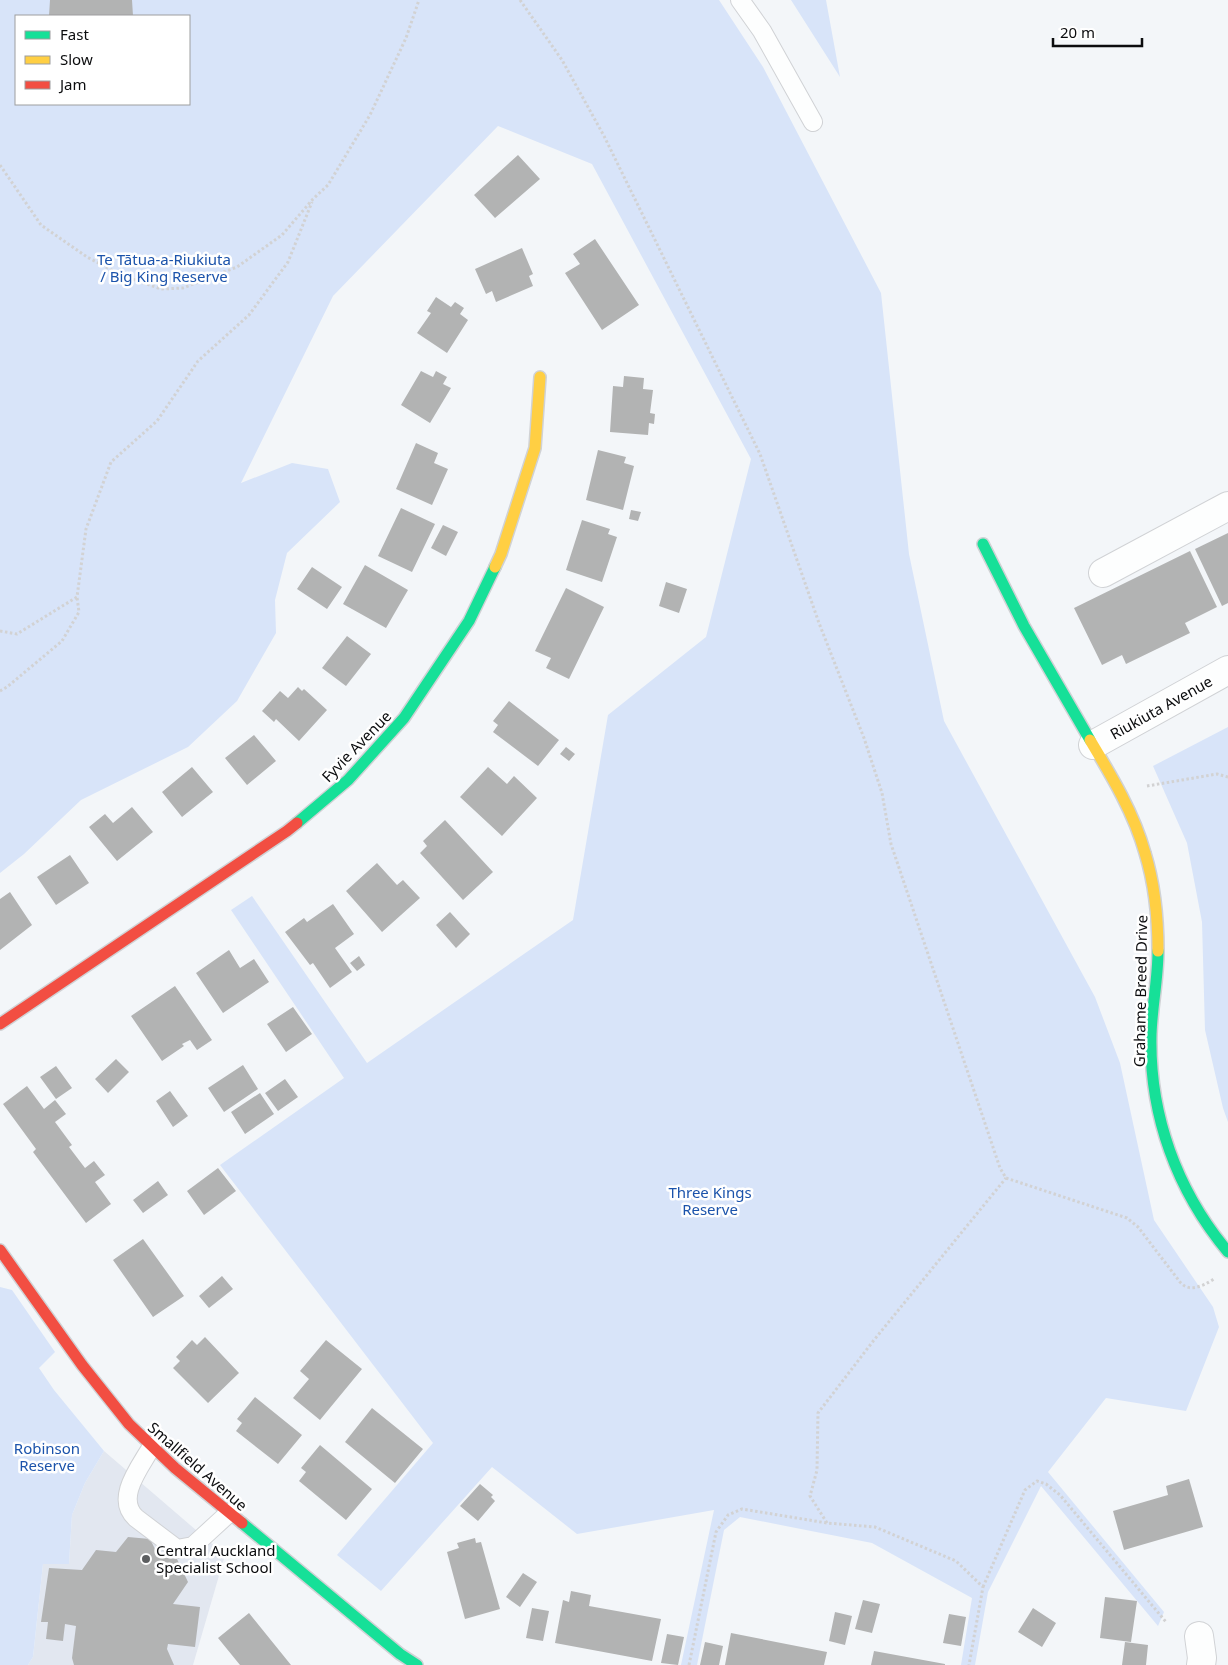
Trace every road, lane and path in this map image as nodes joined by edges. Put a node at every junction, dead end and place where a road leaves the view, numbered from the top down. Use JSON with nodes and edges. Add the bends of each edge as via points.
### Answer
{"nodes":[{"id":1,"x":419,"y":0,"type":"edge"},
{"id":2,"x":520,"y":0,"type":"edge"},
{"id":3,"x":740,"y":0,"type":"edge"},
{"id":4,"x":813,"y":122,"type":"dead end"},
{"id":5,"x":0,"y":165,"type":"edge"},
{"id":6,"x":313,"y":199,"type":"junction"},
{"id":7,"x":540,"y":377,"type":"dead end"},
{"id":8,"x":1228,"y":506,"type":"edge"},
{"id":9,"x":983,"y":544,"type":"dead end"},
{"id":10,"x":1103,"y":573,"type":"dead end"},
{"id":11,"x":77,"y":597,"type":"junction"},
{"id":12,"x":0,"y":631,"type":"edge"},
{"id":13,"x":1228,"y":670,"type":"edge"},
{"id":14,"x":0,"y":691,"type":"edge"},
{"id":15,"x":1093,"y":745,"type":"junction"},
{"id":16,"x":1228,"y":777,"type":"edge"},
{"id":17,"x":1142,"y":787,"type":"dead end"},
{"id":18,"x":0,"y":1024,"type":"edge"},
{"id":19,"x":1006,"y":1178,"type":"junction"},
{"id":20,"x":0,"y":1250,"type":"edge"},
{"id":21,"x":1228,"y":1252,"type":"edge"},
{"id":22,"x":1216,"y":1277,"type":"dead end"},
{"id":23,"x":152,"y":1446,"type":"junction"},
{"id":24,"x":229,"y":1513,"type":"junction"},
{"id":25,"x":827,"y":1523,"type":"junction"},
{"id":26,"x":983,"y":1587,"type":"junction"},
{"id":27,"x":1166,"y":1622,"type":"dead end"},
{"id":28,"x":1199,"y":1636,"type":"dead end"},
{"id":29,"x":417,"y":1665,"type":"edge"},
{"id":30,"x":689,"y":1665,"type":"edge"},
{"id":31,"x":969,"y":1665,"type":"edge"},
{"id":32,"x":1201,"y":1665,"type":"edge"}],
"edges":[{"from":1,"to":6,"type":"path","via":[[406,38],[370,115],[328,185]]},
{"from":2,"to":19,"type":"path","via":[[562,60],[604,136],[760,454],[819,623],[864,738],[882,793],[891,844]]},
{"from":3,"to":4,"type":"lane","via":[[762,31]]},
{"from":5,"to":6,"type":"path","via":[[41,225],[87,257],[121,275],[161,289],[183,288],[237,267],[282,235]]},
{"from":6,"to":11,"type":"path","via":[[288,262],[249,315],[198,361],[157,421],[111,462],[86,529]]},
{"from":7,"to":18,"type":"street","name":"Fyvie Avenue","via":[[535,448],[500,554],[469,621],[404,718],[348,780],[286,831]]},
{"from":8,"to":10,"type":"street"},
{"from":9,"to":15,"type":"street","name":"Grahame Breed Drive","via":[[1029,636]]},
{"from":11,"to":12,"type":"path","via":[[17,634]]},
{"from":11,"to":14,"type":"path","via":[[79,612],[62,640]]},
{"from":13,"to":15,"type":"street","name":"Riukiuta Avenue"},
{"from":15,"to":21,"type":"street","name":"Grahame Breed Drive","via":[[1119,791],[1145,853],[1156,908],[1158,957],[1151,1036],[1153,1072],[1170,1152],[1213,1237]]},
{"from":16,"to":17,"type":"path","via":[[1217,774]]},
{"from":19,"to":22,"type":"path","via":[[1127,1218],[1187,1287],[1195,1287]]},
{"from":19,"to":25,"type":"path","via":[[818,1412],[818,1470],[810,1496]]},
{"from":20,"to":23,"type":"street","name":"Smallfield Avenue","via":[[104,1395]]},
{"from":23,"to":24,"type":"street","name":"Smallfield Avenue"},
{"from":23,"to":24,"type":"lane","via":[[129,1487],[130,1512],[136,1518],[177,1549],[193,1546]]},
{"from":24,"to":29,"type":"street","name":"Smallfield Avenue"},
{"from":25,"to":26,"type":"path","via":[[875,1527],[956,1561]]},
{"from":25,"to":30,"type":"path","via":[[742,1510],[728,1515],[716,1532]]},
{"from":26,"to":27,"type":"path","via":[[1025,1490],[1037,1481],[1060,1495]]},
{"from":26,"to":31,"type":"path"},
{"from":28,"to":32,"type":"street"}]}
